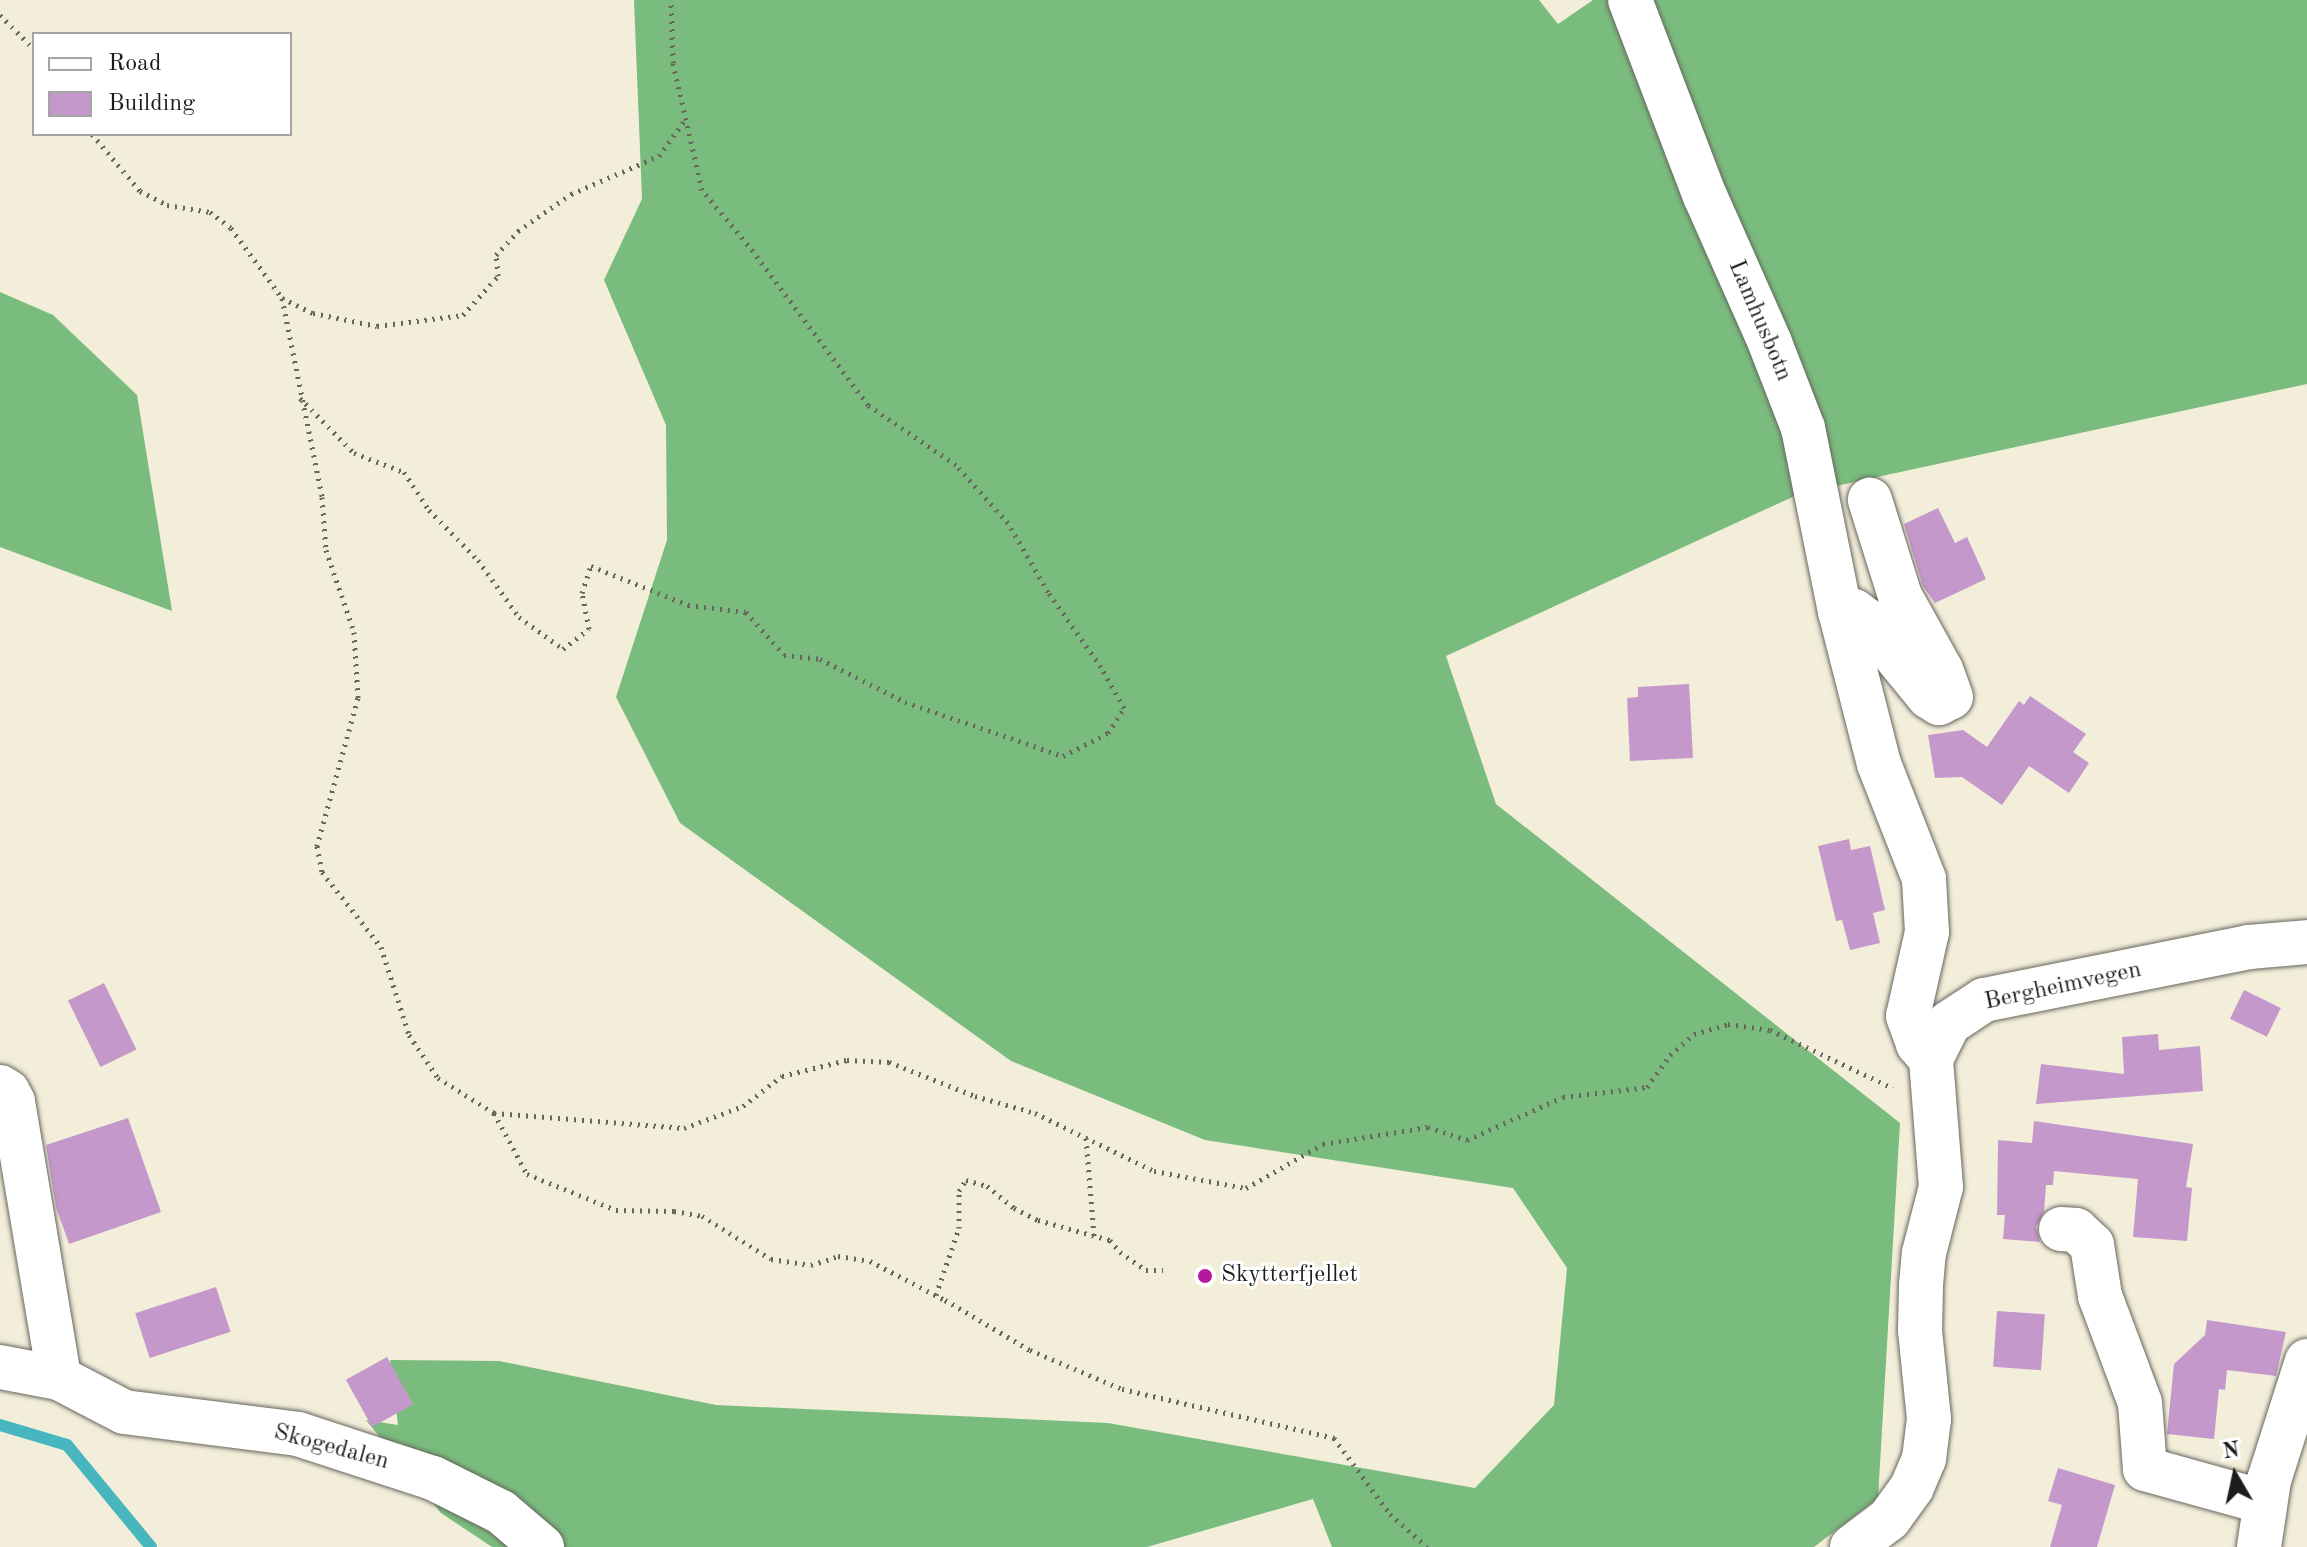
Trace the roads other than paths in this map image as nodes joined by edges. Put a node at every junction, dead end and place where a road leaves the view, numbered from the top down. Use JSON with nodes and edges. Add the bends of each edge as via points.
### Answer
{"nodes":[{"id":1,"x":1630,"y":0,"type":"edge"},
{"id":2,"x":1645,"y":20,"type":"edge"},
{"id":3,"x":1870,"y":500,"type":"dead end"},
{"id":4,"x":1840,"y":611,"type":"junction"},
{"id":5,"x":2307,"y":942,"type":"edge"},
{"id":6,"x":1931,"y":1059,"type":"junction"},
{"id":7,"x":0,"y":1087,"type":"edge"},
{"id":8,"x":2061,"y":1229,"type":"dead end"},
{"id":9,"x":2307,"y":1361,"type":"edge"},
{"id":10,"x":0,"y":1367,"type":"edge"},
{"id":11,"x":59,"y":1378,"type":"junction"},
{"id":12,"x":2264,"y":1502,"type":"junction"},
{"id":13,"x":542,"y":1547,"type":"edge"},
{"id":14,"x":1852,"y":1547,"type":"edge"},
{"id":15,"x":2259,"y":1547,"type":"edge"}],
"edges":[{"from":1,"to":2,"type":"street","name":"Lamhusbotn"},
{"from":2,"to":4,"type":"street","name":"Lamhusbotn","via":[[1705,196],[1803,428]]},
{"from":3,"to":4,"type":"street","via":[[1900,596],[1951,697],[1939,703],[1929,697],[1866,620],[1854,611]]},
{"from":4,"to":6,"type":"street","name":"Lamhusbotn","via":[[1879,764],[1924,879],[1927,932],[1908,1016],[1918,1044]]},
{"from":5,"to":6,"type":"street","name":"Bergheimvegen","via":[[2249,947],[1984,1000],[1949,1023]]},
{"from":6,"to":14,"type":"street","via":[[1941,1187],[1921,1285],[1929,1419],[1924,1459],[1889,1519]]},
{"from":7,"to":11,"type":"street","via":[[13,1102]]},
{"from":8,"to":12,"type":"street","via":[[2076,1230],[2092,1245],[2100,1296],[2140,1403],[2145,1469]]},
{"from":9,"to":12,"type":"street"},
{"from":10,"to":11,"type":"street","name":"Skogedalen"},
{"from":11,"to":13,"type":"street","name":"Skogedalen","via":[[124,1412],[298,1434],[433,1478],[501,1512]]},
{"from":12,"to":15,"type":"street"}]}
